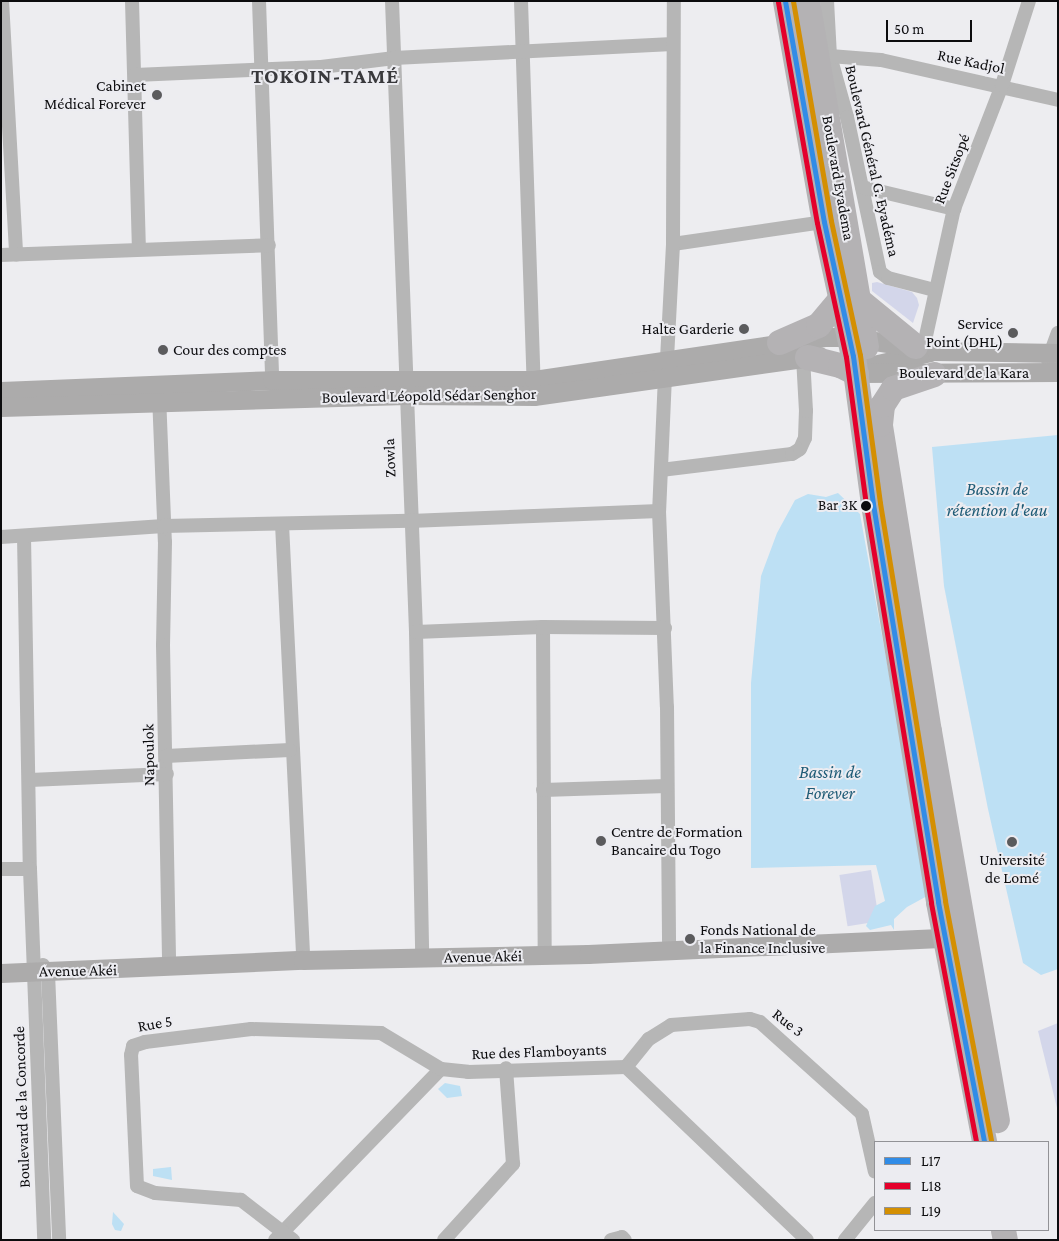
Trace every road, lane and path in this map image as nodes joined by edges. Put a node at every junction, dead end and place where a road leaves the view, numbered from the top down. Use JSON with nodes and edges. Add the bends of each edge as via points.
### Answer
{"nodes":[{"id":1,"x":2,"y":1,"type":"edge"},
{"id":2,"x":132,"y":1,"type":"edge"},
{"id":3,"x":259,"y":1,"type":"edge"},
{"id":4,"x":392,"y":1,"type":"edge"},
{"id":5,"x":521,"y":1,"type":"edge"},
{"id":6,"x":674,"y":1,"type":"edge"},
{"id":7,"x":785,"y":1,"type":"edge"},
{"id":8,"x":808,"y":1,"type":"edge"},
{"id":9,"x":827,"y":1,"type":"edge"},
{"id":10,"x":1029,"y":1,"type":"edge"},
{"id":11,"x":673,"y":44,"type":"junction"},
{"id":12,"x":523,"y":52,"type":"junction"},
{"id":13,"x":824,"y":57,"type":"junction"},
{"id":14,"x":394,"y":58,"type":"junction"},
{"id":15,"x":262,"y":70,"type":"junction"},
{"id":16,"x":135,"y":75,"type":"junction"},
{"id":17,"x":1002,"y":85,"type":"junction"},
{"id":18,"x":1058,"y":100,"type":"edge"},
{"id":19,"x":5,"y":116,"type":"edge"},
{"id":20,"x":862,"y":187,"type":"junction"},
{"id":21,"x":954,"y":209,"type":"junction"},
{"id":22,"x":824,"y":222,"type":"junction"},
{"id":23,"x":269,"y":244,"type":"junction"},
{"id":24,"x":673,"y":244,"type":"junction"},
{"id":25,"x":139,"y":249,"type":"junction"},
{"id":26,"x":1,"y":255,"type":"edge"},
{"id":27,"x":16,"y":255,"type":"junction"},
{"id":28,"x":934,"y":290,"type":"junction"},
{"id":29,"x":849,"y":300,"type":"junction"},
{"id":30,"x":1058,"y":333,"type":"edge"},
{"id":31,"x":796,"y":349,"type":"junction"},
{"id":32,"x":1053,"y":353,"type":"edge"},
{"id":33,"x":926,"y":354,"type":"junction"},
{"id":34,"x":861,"y":358,"type":"junction"},
{"id":35,"x":666,"y":368,"type":"junction"},
{"id":36,"x":1053,"y":372,"type":"edge"},
{"id":37,"x":272,"y":380,"type":"junction"},
{"id":38,"x":406,"y":387,"type":"junction"},
{"id":39,"x":534,"y":388,"type":"junction"},
{"id":40,"x":1,"y":391,"type":"edge"},
{"id":41,"x":159,"y":394,"type":"junction"},
{"id":42,"x":1,"y":407,"type":"edge"},
{"id":43,"x":880,"y":424,"type":"junction"},
{"id":44,"x":661,"y":470,"type":"junction"},
{"id":45,"x":659,"y":511,"type":"junction"},
{"id":46,"x":410,"y":521,"type":"junction"},
{"id":47,"x":282,"y":524,"type":"junction"},
{"id":48,"x":164,"y":526,"type":"junction"},
{"id":49,"x":24,"y":536,"type":"junction"},
{"id":50,"x":1,"y":537,"type":"edge"},
{"id":51,"x":543,"y":627,"type":"junction"},
{"id":52,"x":665,"y":628,"type":"junction"},
{"id":53,"x":416,"y":632,"type":"junction"},
{"id":54,"x":290,"y":750,"type":"junction"},
{"id":55,"x":166,"y":756,"type":"junction"},
{"id":56,"x":167,"y":774,"type":"junction"},
{"id":57,"x":30,"y":780,"type":"junction"},
{"id":58,"x":667,"y":786,"type":"junction"},
{"id":59,"x":543,"y":790,"type":"junction"},
{"id":60,"x":30,"y":868,"type":"junction"},
{"id":61,"x":1,"y":869,"type":"edge"},
{"id":62,"x":955,"y":938,"type":"junction"},
{"id":63,"x":669,"y":951,"type":"junction"},
{"id":64,"x":545,"y":955,"type":"junction"},
{"id":65,"x":422,"y":958,"type":"junction"},
{"id":66,"x":302,"y":960,"type":"junction"},
{"id":67,"x":169,"y":968,"type":"junction"},
{"id":68,"x":41,"y":972,"type":"junction"},
{"id":69,"x":1,"y":973,"type":"edge"},
{"id":70,"x":626,"y":1067,"type":"junction"},
{"id":71,"x":506,"y":1068,"type":"junction"},
{"id":72,"x":441,"y":1070,"type":"junction"},
{"id":73,"x":984,"y":1141,"type":"edge"},
{"id":74,"x":1001,"y":1141,"type":"edge"},
{"id":75,"x":874,"y":1168,"type":"edge"},
{"id":76,"x":874,"y":1204,"type":"edge"},
{"id":77,"x":284,"y":1237,"type":"edge"},
{"id":78,"x":44,"y":1240,"type":"edge"},
{"id":79,"x":59,"y":1240,"type":"edge"},
{"id":80,"x":444,"y":1240,"type":"edge"},
{"id":81,"x":611,"y":1240,"type":"edge"},
{"id":82,"x":625,"y":1240,"type":"edge"},
{"id":83,"x":807,"y":1240,"type":"edge"},
{"id":84,"x":845,"y":1240,"type":"edge"}],
"edges":[{"from":1,"to":19,"type":"street"},
{"from":2,"to":16,"type":"street"},
{"from":3,"to":15,"type":"street"},
{"from":4,"to":14,"type":"street","name":"Zowla"},
{"from":5,"to":12,"type":"street"},
{"from":6,"to":11,"type":"street"},
{"from":7,"to":22,"type":"highway"},
{"from":8,"to":13,"type":"highway","name":"Boulevard Eyadema"},
{"from":9,"to":13,"type":"street","name":"Boulevard Général G. Eyadéma"},
{"from":10,"to":17,"type":"street","name":"Rue Sitsopé"},
{"from":11,"to":12,"type":"street"},
{"from":11,"to":24,"type":"street"},
{"from":12,"to":14,"type":"street"},
{"from":12,"to":39,"type":"street"},
{"from":13,"to":17,"type":"street","name":"Rue Kadjol","via":[[881,60]]},
{"from":13,"to":20,"type":"street","name":"Boulevard Général G. Eyadéma"},
{"from":13,"to":29,"type":"highway","name":"Boulevard Eyadema"},
{"from":14,"to":15,"type":"street"},
{"from":14,"to":38,"type":"street","name":"Zowla"},
{"from":15,"to":16,"type":"street"},
{"from":15,"to":23,"type":"street"},
{"from":16,"to":25,"type":"street"},
{"from":17,"to":18,"type":"street","name":"Rue Kadjol"},
{"from":17,"to":21,"type":"street","name":"Rue Sitsopé"},
{"from":19,"to":27,"type":"street"},
{"from":20,"to":21,"type":"street"},
{"from":20,"to":28,"type":"street","name":"Boulevard Général G. Eyadéma","via":[[880,272],[888,278]]},
{"from":21,"to":28,"type":"street","name":"Rue Sitsopé"},
{"from":22,"to":24,"type":"street"},
{"from":22,"to":29,"type":"highway"},
{"from":23,"to":25,"type":"street"},
{"from":23,"to":37,"type":"street"},
{"from":24,"to":35,"type":"street"},
{"from":25,"to":27,"type":"street"},
{"from":26,"to":27,"type":"street"},
{"from":28,"to":33,"type":"street","name":"Rue Sitsopé"},
{"from":29,"to":31,"type":"highway","via":[[818,325]]},
{"from":29,"to":33,"type":"highway"},
{"from":29,"to":34,"type":"highway","name":"Boulevard Eyadema"},
{"from":30,"to":32,"type":"street"},
{"from":31,"to":34,"type":"main road"},
{"from":31,"to":34,"type":"highway","via":[[840,365]]},
{"from":31,"to":35,"type":"main road","name":"Boulevard Léopold Sédar Senghor"},
{"from":31,"to":35,"type":"main road","name":"Boulevard Léopold Sédar Senghor"},
{"from":31,"to":44,"type":"street","via":[[806,411],[805,438],[800,449],[792,454]]},
{"from":32,"to":33,"type":"main road","name":"Boulevard de la Kara"},
{"from":32,"to":36,"type":"street"},
{"from":33,"to":34,"type":"main road","name":"Boulevard de la Kara"},
{"from":33,"to":34,"type":"main road","name":"Boulevard de la Kara"},
{"from":33,"to":36,"type":"main road","name":"Boulevard de la Kara"},
{"from":33,"to":43,"type":"highway","via":[[893,388],[882,405]]},
{"from":34,"to":43,"type":"highway","name":"Boulevard Eyadema"},
{"from":34,"to":62,"type":"highway","via":[[873,504]]},
{"from":35,"to":39,"type":"main road","name":"Boulevard Léopold Sédar Senghor"},
{"from":35,"to":44,"type":"street"},
{"from":37,"to":38,"type":"main road","name":"Boulevard Léopold Sédar Senghor"},
{"from":37,"to":41,"type":"main road","name":"Boulevard Léopold Sédar Senghor"},
{"from":38,"to":39,"type":"main road","name":"Boulevard Léopold Sédar Senghor"},
{"from":38,"to":41,"type":"main road","name":"Boulevard Léopold Sédar Senghor"},
{"from":38,"to":46,"type":"street","name":"Zowla"},
{"from":40,"to":41,"type":"main road","name":"Boulevard Léopold Sédar Senghor"},
{"from":41,"to":42,"type":"main road","name":"Boulevard Léopold Sédar Senghor"},
{"from":41,"to":48,"type":"street","name":"Napoulok"},
{"from":43,"to":62,"type":"highway","name":"Boulevard Eyadema"},
{"from":44,"to":45,"type":"street"},
{"from":45,"to":46,"type":"street"},
{"from":45,"to":52,"type":"street"},
{"from":46,"to":47,"type":"street"},
{"from":46,"to":53,"type":"street","name":"Zowla"},
{"from":47,"to":48,"type":"street"},
{"from":47,"to":54,"type":"street"},
{"from":48,"to":49,"type":"street"},
{"from":48,"to":55,"type":"street","name":"Napoulok"},
{"from":49,"to":50,"type":"street"},
{"from":49,"to":57,"type":"street"},
{"from":51,"to":52,"type":"street"},
{"from":51,"to":53,"type":"street"},
{"from":51,"to":59,"type":"street"},
{"from":52,"to":58,"type":"street"},
{"from":53,"to":65,"type":"street","name":"Zowla"},
{"from":54,"to":55,"type":"street"},
{"from":54,"to":66,"type":"street"},
{"from":55,"to":56,"type":"street","name":"Napoulok"},
{"from":56,"to":57,"type":"street"},
{"from":56,"to":67,"type":"street","name":"Napoulok"},
{"from":57,"to":60,"type":"street"},
{"from":58,"to":59,"type":"street"},
{"from":58,"to":63,"type":"street"},
{"from":59,"to":64,"type":"street"},
{"from":60,"to":61,"type":"street"},
{"from":60,"to":68,"type":"street","via":[[34,952]]},
{"from":62,"to":63,"type":"main road","name":"Avenue Akéi"},
{"from":62,"to":73,"type":"highway"},
{"from":62,"to":74,"type":"highway","name":"Boulevard Eyadema"},
{"from":63,"to":64,"type":"main road","name":"Avenue Akéi"},
{"from":64,"to":65,"type":"main road","name":"Avenue Akéi"},
{"from":65,"to":66,"type":"main road","name":"Avenue Akéi"},
{"from":66,"to":67,"type":"main road","name":"Avenue Akéi"},
{"from":67,"to":68,"type":"main road","name":"Avenue Akéi"},
{"from":68,"to":69,"type":"main road","name":"Avenue Akéi"},
{"from":68,"to":78,"type":"street","name":"Boulevard de la Concorde"},
{"from":68,"to":79,"type":"street","name":"Boulevard de la Concorde"},
{"from":70,"to":71,"type":"street","name":"Rue des Flamboyants"},
{"from":70,"to":75,"type":"street","name":"Rue 3","via":[[649,1039],[671,1024],[750,1019],[760,1022],[862,1114]]},
{"from":70,"to":83,"type":"street","name":"Rue des Flamboyants"},
{"from":71,"to":72,"type":"street","name":"Rue des Flamboyants","via":[[468,1072]]},
{"from":71,"to":80,"type":"street","via":[[512,1164]]},
{"from":72,"to":77,"type":"street"},
{"from":72,"to":77,"type":"street","name":"Rue 5","via":[[381,1033],[251,1029],[144,1042],[134,1046],[131,1055],[137,1186],[155,1193],[241,1200]]},
{"from":76,"to":84,"type":"street"},
{"from":81,"to":82,"type":"street","via":[[622,1237]]}]}
